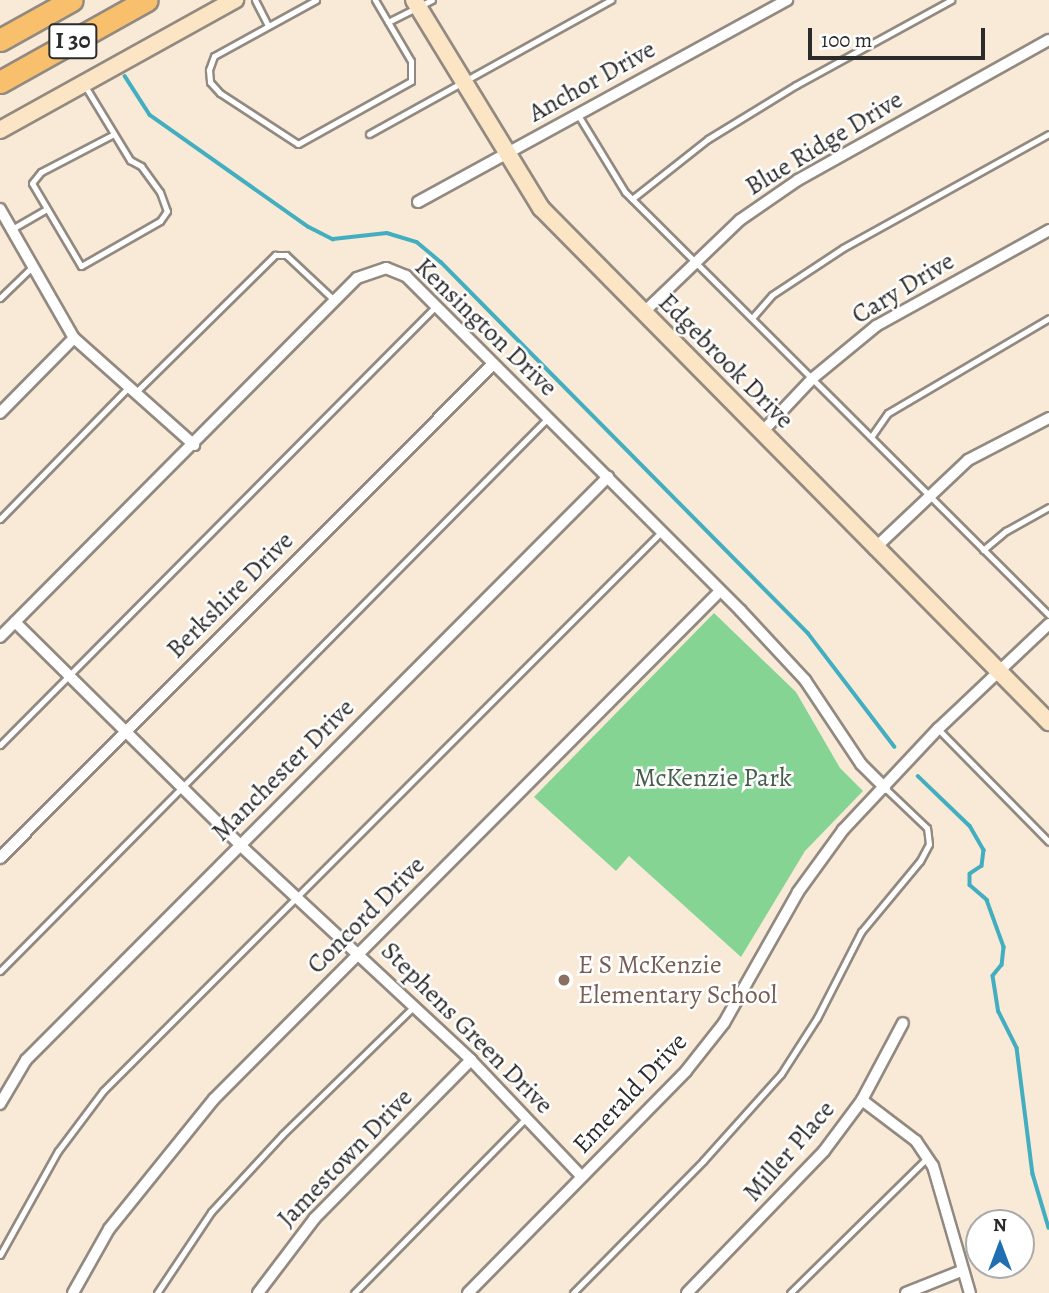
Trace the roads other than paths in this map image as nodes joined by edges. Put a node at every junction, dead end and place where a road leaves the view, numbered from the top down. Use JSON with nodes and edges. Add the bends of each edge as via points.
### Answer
{"nodes":[{"id":1,"x":72,"y":0,"type":"edge"},
{"id":2,"x":147,"y":0,"type":"edge"},
{"id":3,"x":235,"y":0,"type":"edge"},
{"id":4,"x":255,"y":0,"type":"edge"},
{"id":5,"x":316,"y":0,"type":"edge"},
{"id":6,"x":375,"y":0,"type":"edge"},
{"id":7,"x":611,"y":0,"type":"edge"},
{"id":8,"x":788,"y":0,"type":"edge"},
{"id":9,"x":951,"y":0,"type":"edge"},
{"id":10,"x":421,"y":3,"type":"edge"},
{"id":11,"x":388,"y":22,"type":"junction"},
{"id":12,"x":268,"y":25,"type":"junction"},
{"id":13,"x":0,"y":40,"type":"edge"},
{"id":14,"x":1049,"y":40,"type":"edge"},
{"id":15,"x":461,"y":81,"type":"junction"},
{"id":16,"x":0,"y":82,"type":"edge"},
{"id":17,"x":84,"y":83,"type":"junction"},
{"id":18,"x":578,"y":115,"type":"junction"},
{"id":19,"x":0,"y":130,"type":"edge"},
{"id":20,"x":114,"y":134,"type":"junction"},
{"id":21,"x":369,"y":134,"type":"dead end"},
{"id":22,"x":1049,"y":134,"type":"edge"},
{"id":23,"x":505,"y":154,"type":"junction"},
{"id":24,"x":632,"y":199,"type":"junction"},
{"id":25,"x":418,"y":202,"type":"dead end"},
{"id":26,"x":0,"y":209,"type":"edge"},
{"id":27,"x":45,"y":210,"type":"junction"},
{"id":28,"x":12,"y":229,"type":"junction"},
{"id":29,"x":1049,"y":230,"type":"edge"},
{"id":30,"x":695,"y":261,"type":"junction"},
{"id":31,"x":33,"y":266,"type":"junction"},
{"id":32,"x":0,"y":298,"type":"edge"},
{"id":33,"x":335,"y":302,"type":"junction"},
{"id":34,"x":436,"y":306,"type":"junction"},
{"id":35,"x":643,"y":313,"type":"junction"},
{"id":36,"x":752,"y":318,"type":"junction"},
{"id":37,"x":1049,"y":318,"type":"edge"},
{"id":38,"x":74,"y":338,"type":"junction"},
{"id":39,"x":493,"y":364,"type":"junction"},
{"id":40,"x":813,"y":378,"type":"junction"},
{"id":41,"x":132,"y":390,"type":"junction"},
{"id":42,"x":0,"y":413,"type":"edge"},
{"id":43,"x":548,"y":418,"type":"junction"},
{"id":44,"x":1049,"y":418,"type":"edge"},
{"id":45,"x":763,"y":431,"type":"junction"},
{"id":46,"x":871,"y":437,"type":"junction"},
{"id":47,"x":194,"y":445,"type":"junction"},
{"id":48,"x":608,"y":477,"type":"junction"},
{"id":49,"x":928,"y":495,"type":"junction"},
{"id":50,"x":1049,"y":507,"type":"edge"},
{"id":51,"x":0,"y":519,"type":"edge"},
{"id":52,"x":660,"y":531,"type":"junction"},
{"id":53,"x":874,"y":549,"type":"junction"},
{"id":54,"x":983,"y":550,"type":"junction"},
{"id":55,"x":719,"y":592,"type":"junction"},
{"id":56,"x":1049,"y":615,"type":"edge"},
{"id":57,"x":15,"y":622,"type":"junction"},
{"id":58,"x":1049,"y":624,"type":"edge"},
{"id":59,"x":0,"y":637,"type":"edge"},
{"id":60,"x":998,"y":670,"type":"junction"},
{"id":61,"x":69,"y":676,"type":"junction"},
{"id":62,"x":1049,"y":722,"type":"edge"},
{"id":63,"x":938,"y":729,"type":"junction"},
{"id":64,"x":127,"y":731,"type":"junction"},
{"id":65,"x":0,"y":745,"type":"edge"},
{"id":66,"x":183,"y":787,"type":"junction"},
{"id":67,"x":885,"y":788,"type":"junction"},
{"id":68,"x":1049,"y":842,"type":"edge"},
{"id":69,"x":240,"y":845,"type":"junction"},
{"id":70,"x":0,"y":858,"type":"edge"},
{"id":71,"x":297,"y":897,"type":"junction"},
{"id":72,"x":359,"y":955,"type":"junction"},
{"id":73,"x":0,"y":971,"type":"edge"},
{"id":74,"x":414,"y":1006,"type":"junction"},
{"id":75,"x":903,"y":1023,"type":"dead end"},
{"id":76,"x":471,"y":1060,"type":"junction"},
{"id":77,"x":862,"y":1100,"type":"junction"},
{"id":78,"x":0,"y":1104,"type":"edge"},
{"id":79,"x":526,"y":1118,"type":"junction"},
{"id":80,"x":927,"y":1158,"type":"junction"},
{"id":81,"x":582,"y":1177,"type":"junction"},
{"id":82,"x":0,"y":1255,"type":"edge"},
{"id":83,"x":961,"y":1271,"type":"junction"},
{"id":84,"x":73,"y":1293,"type":"edge"},
{"id":85,"x":156,"y":1293,"type":"edge"},
{"id":86,"x":258,"y":1293,"type":"edge"},
{"id":87,"x":354,"y":1293,"type":"edge"},
{"id":88,"x":468,"y":1293,"type":"edge"},
{"id":89,"x":573,"y":1293,"type":"edge"},
{"id":90,"x":687,"y":1293,"type":"edge"},
{"id":91,"x":790,"y":1293,"type":"edge"},
{"id":92,"x":906,"y":1293,"type":"edge"},
{"id":93,"x":970,"y":1293,"type":"edge"}],
"edges":[{"from":1,"to":13,"type":"highway","number":"I 30"},
{"from":2,"to":16,"type":"highway","number":"I 30"},
{"from":3,"to":17,"type":"street"},
{"from":4,"to":12,"type":"lane"},
{"from":5,"to":12,"type":"lane"},
{"from":6,"to":11,"type":"lane"},
{"from":7,"to":15,"type":"lane"},
{"from":8,"to":18,"type":"street","name":"Anchor Drive"},
{"from":9,"to":24,"type":"lane","via":[[708,139]]},
{"from":10,"to":11,"type":"lane"},
{"from":10,"to":15,"type":"street","name":"Edgebrook Drive"},
{"from":11,"to":12,"type":"lane","via":[[411,61],[411,81],[298,144],[210,82],[214,56]]},
{"from":14,"to":30,"type":"street","name":"Blue Ridge Drive","via":[[798,180],[740,220]]},
{"from":15,"to":21,"type":"lane"},
{"from":15,"to":23,"type":"street","name":"Edgebrook Drive"},
{"from":17,"to":19,"type":"street"},
{"from":17,"to":20,"type":"lane"},
{"from":18,"to":23,"type":"street","name":"Anchor Drive"},
{"from":18,"to":24,"type":"lane"},
{"from":20,"to":27,"type":"lane","via":[[34,179],[32,187]]},
{"from":20,"to":27,"type":"lane","via":[[130,160],[141,166],[160,192],[165,217],[81,266]]},
{"from":22,"to":36,"type":"lane","via":[[842,248],[772,295]]},
{"from":23,"to":25,"type":"street","name":"Anchor Drive"},
{"from":23,"to":35,"type":"street","name":"Edgebrook Drive","via":[[541,208]]},
{"from":24,"to":30,"type":"lane"},
{"from":26,"to":28,"type":"street"},
{"from":27,"to":28,"type":"lane"},
{"from":28,"to":31,"type":"street"},
{"from":29,"to":40,"type":"street","name":"Cary Drive","via":[[876,326]]},
{"from":30,"to":35,"type":"street","name":"Blue Ridge Drive"},
{"from":30,"to":36,"type":"lane"},
{"from":31,"to":32,"type":"lane"},
{"from":31,"to":38,"type":"street"},
{"from":33,"to":34,"type":"street","name":"Kensington Drive","via":[[358,278],[386,268],[401,272]]},
{"from":33,"to":41,"type":"lane","via":[[286,255],[275,255]]},
{"from":33,"to":47,"type":"street","name":"Kensington Drive"},
{"from":34,"to":39,"type":"street","name":"Kensington Drive"},
{"from":34,"to":61,"type":"lane"},
{"from":35,"to":45,"type":"street","name":"Edgebrook Drive"},
{"from":36,"to":40,"type":"lane"},
{"from":37,"to":46,"type":"lane","via":[[888,413]]},
{"from":38,"to":41,"type":"street"},
{"from":38,"to":42,"type":"street"},
{"from":39,"to":43,"type":"street","name":"Kensington Drive"},
{"from":39,"to":64,"type":"street","name":"Berkshire Drive"},
{"from":40,"to":45,"type":"street","name":"Cary Drive"},
{"from":40,"to":46,"type":"lane"},
{"from":41,"to":47,"type":"street"},
{"from":41,"to":51,"type":"lane"},
{"from":43,"to":48,"type":"street","name":"Kensington Drive"},
{"from":43,"to":66,"type":"lane"},
{"from":44,"to":49,"type":"street","via":[[968,460]]},
{"from":45,"to":53,"type":"street","name":"Edgebrook Drive"},
{"from":46,"to":49,"type":"lane"},
{"from":47,"to":57,"type":"street","name":"Kensington Drive"},
{"from":48,"to":52,"type":"street","name":"Kensington Drive"},
{"from":48,"to":69,"type":"street","name":"Manchester Drive"},
{"from":49,"to":53,"type":"street"},
{"from":49,"to":54,"type":"lane"},
{"from":50,"to":54,"type":"lane"},
{"from":52,"to":55,"type":"street","name":"Kensington Drive"},
{"from":52,"to":71,"type":"lane"},
{"from":53,"to":60,"type":"street","name":"Edgebrook Drive"},
{"from":54,"to":56,"type":"lane"},
{"from":55,"to":67,"type":"street","name":"Kensington Drive","via":[[805,680],[861,764]]},
{"from":55,"to":72,"type":"street","name":"Concord Drive"},
{"from":57,"to":59,"type":"street","name":"Kensington Drive"},
{"from":57,"to":61,"type":"street","name":"Stephens Green Drive"},
{"from":58,"to":60,"type":"street","name":"Emerald Drive"},
{"from":60,"to":62,"type":"street","name":"Edgebrook Drive"},
{"from":60,"to":63,"type":"street","name":"Emerald Drive"},
{"from":61,"to":64,"type":"street","name":"Stephens Green Drive"},
{"from":61,"to":65,"type":"lane"},
{"from":63,"to":67,"type":"street","name":"Emerald Drive"},
{"from":63,"to":68,"type":"lane"},
{"from":64,"to":66,"type":"street","name":"Stephens Green Drive"},
{"from":64,"to":70,"type":"street","name":"Berkshire Drive"},
{"from":66,"to":69,"type":"street","name":"Stephens Green Drive"},
{"from":66,"to":73,"type":"lane"},
{"from":67,"to":81,"type":"street","name":"Emerald Drive","via":[[844,830],[798,892],[724,1023],[687,1070]]},
{"from":67,"to":89,"type":"lane","via":[[927,828],[929,844],[920,861],[861,932],[817,1018],[781,1074],[704,1161]]},
{"from":69,"to":71,"type":"street","name":"Stephens Green Drive"},
{"from":69,"to":78,"type":"street","name":"Manchester Drive","via":[[26,1060]]},
{"from":71,"to":72,"type":"street","name":"Stephens Green Drive"},
{"from":71,"to":82,"type":"lane","via":[[103,1091],[58,1151]]},
{"from":72,"to":74,"type":"street","name":"Stephens Green Drive"},
{"from":72,"to":84,"type":"street","name":"Concord Drive","via":[[175,1142],[109,1228]]},
{"from":74,"to":76,"type":"street","name":"Stephens Green Drive"},
{"from":74,"to":85,"type":"lane","via":[[211,1212]]},
{"from":75,"to":77,"type":"street","name":"Miller Place"},
{"from":76,"to":79,"type":"street","name":"Stephens Green Drive"},
{"from":76,"to":86,"type":"street","name":"Jamestown Drive","via":[[315,1218]]},
{"from":77,"to":80,"type":"street","via":[[916,1140]]},
{"from":77,"to":90,"type":"street","name":"Miller Place","via":[[824,1151]]},
{"from":79,"to":81,"type":"street","name":"Stephens Green Drive"},
{"from":79,"to":87,"type":"lane"},
{"from":80,"to":83,"type":"street","via":[[942,1192]]},
{"from":80,"to":91,"type":"lane"},
{"from":81,"to":88,"type":"street","name":"Emerald Drive"},
{"from":83,"to":92,"type":"street"},
{"from":83,"to":93,"type":"street"}]}
